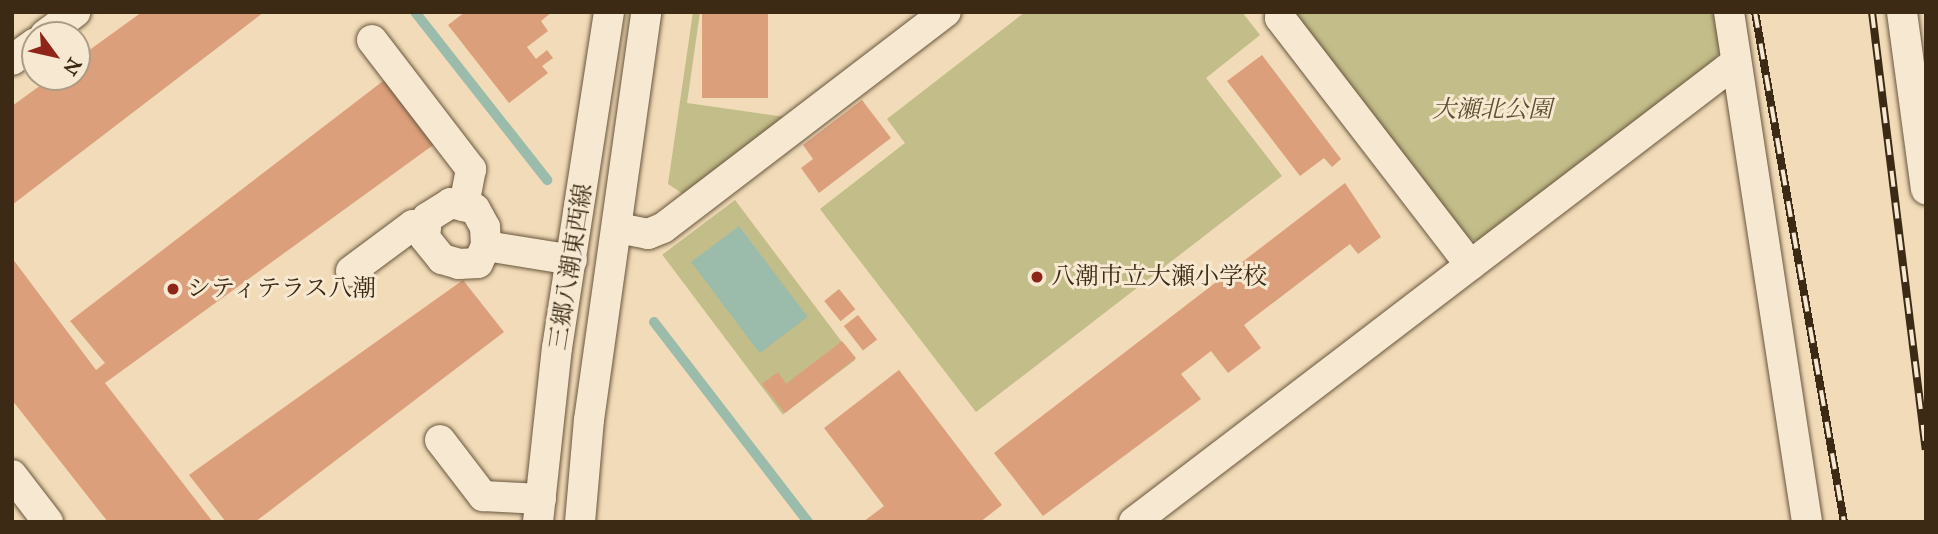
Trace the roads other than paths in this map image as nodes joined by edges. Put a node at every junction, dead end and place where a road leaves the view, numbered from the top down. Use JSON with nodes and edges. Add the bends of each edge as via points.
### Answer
{"nodes":[{"id":1,"x":609,"y":12,"type":"edge"},
{"id":2,"x":646,"y":12,"type":"edge"},
{"id":3,"x":946,"y":12,"type":"edge"},
{"id":4,"x":1281,"y":12,"type":"edge"},
{"id":5,"x":1729,"y":12,"type":"edge"},
{"id":6,"x":1902,"y":12,"type":"edge"},
{"id":7,"x":372,"y":40,"type":"dead end"},
{"id":8,"x":1735,"y":63,"type":"junction"},
{"id":9,"x":1926,"y":189,"type":"edge"},
{"id":10,"x":464,"y":206,"type":"junction"},
{"id":11,"x":426,"y":226,"type":"junction"},
{"id":12,"x":618,"y":228,"type":"junction"},
{"id":13,"x":486,"y":246,"type":"junction"},
{"id":14,"x":572,"y":260,"type":"junction"},
{"id":15,"x":1470,"y":265,"type":"junction"},
{"id":16,"x":351,"y":271,"type":"dead end"},
{"id":17,"x":440,"y":440,"type":"dead end"},
{"id":18,"x":12,"y":475,"type":"edge"},
{"id":19,"x":539,"y":511,"type":"edge"},
{"id":20,"x":48,"y":522,"type":"edge"},
{"id":21,"x":580,"y":522,"type":"edge"},
{"id":22,"x":1133,"y":522,"type":"edge"},
{"id":23,"x":1807,"y":522,"type":"edge"}],
"edges":[{"from":1,"to":14,"type":"street","name":"三郷八潮東西線"},
{"from":2,"to":12,"type":"street","name":"三郷八潮東西線"},
{"from":3,"to":12,"type":"street","via":[[663,228],[648,233]]},
{"from":4,"to":15,"type":"street","via":[[1280,18]]},
{"from":5,"to":8,"type":"street"},
{"from":6,"to":9,"type":"street"},
{"from":7,"to":10,"type":"street","via":[[471,169]]},
{"from":8,"to":15,"type":"street"},
{"from":8,"to":23,"type":"street"},
{"from":10,"to":11,"type":"street","via":[[451,204],[427,218]]},
{"from":10,"to":13,"type":"street","via":[[475,209],[485,227]]},
{"from":11,"to":13,"type":"street","via":[[425,238],[442,259],[459,264],[478,262]]},
{"from":11,"to":16,"type":"street","via":[[413,225]]},
{"from":12,"to":21,"type":"street","name":"三郷八潮東西線","via":[[589,420]]},
{"from":13,"to":14,"type":"street"},
{"from":14,"to":19,"type":"street","name":"三郷八潮東西線"},
{"from":15,"to":22,"type":"street"},
{"from":17,"to":19,"type":"street","via":[[483,496]]},
{"from":18,"to":20,"type":"street"}]}
